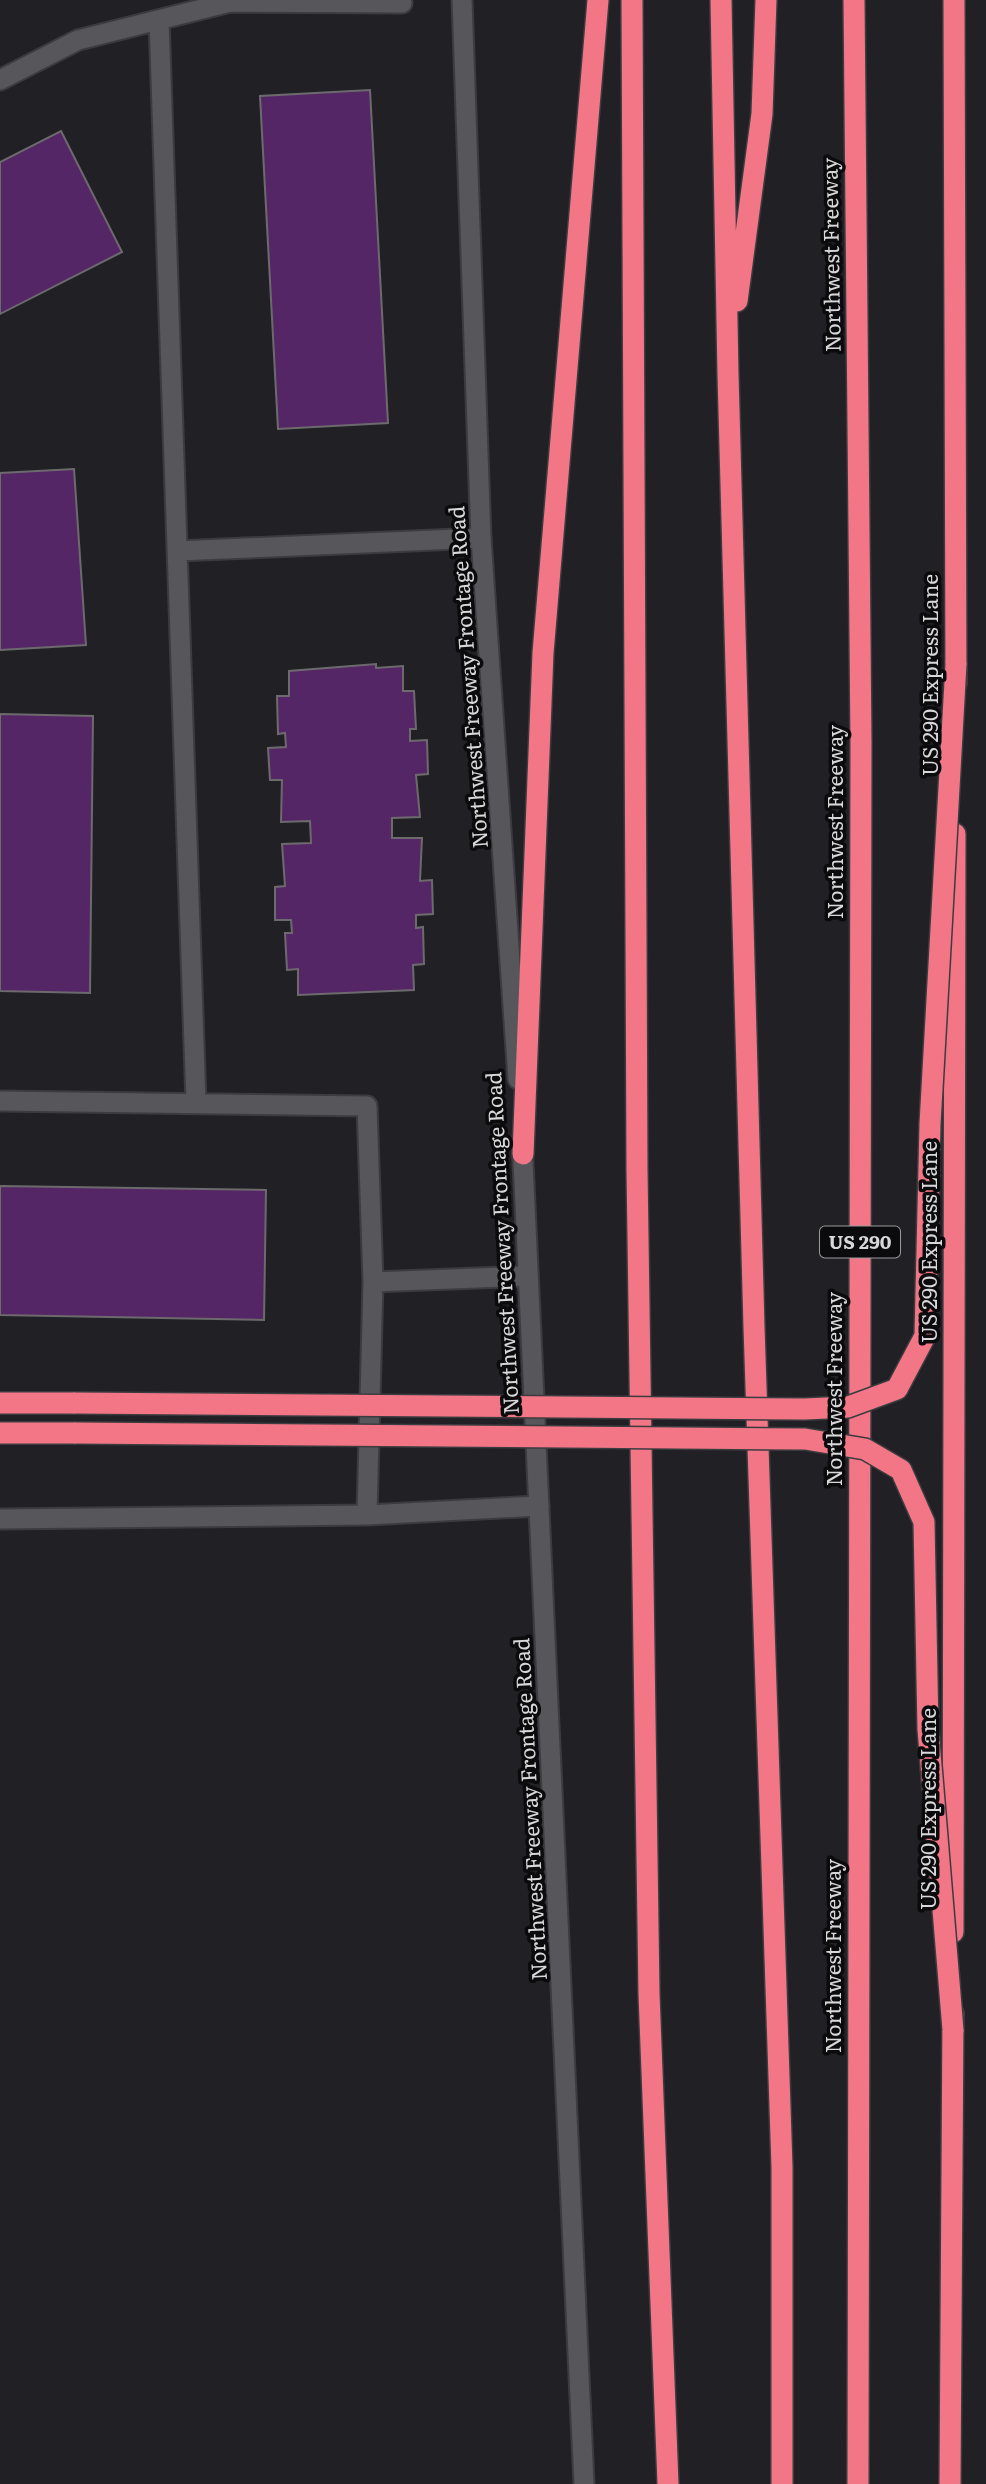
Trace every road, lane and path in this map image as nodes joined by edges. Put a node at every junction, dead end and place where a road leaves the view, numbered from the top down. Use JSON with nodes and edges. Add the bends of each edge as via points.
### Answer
{"nodes":[{"id":1,"x":462,"y":0,"type":"edge"},
{"id":2,"x":598,"y":0,"type":"edge"},
{"id":3,"x":632,"y":0,"type":"edge"},
{"id":4,"x":721,"y":0,"type":"edge"},
{"id":5,"x":766,"y":0,"type":"edge"},
{"id":6,"x":854,"y":0,"type":"edge"},
{"id":7,"x":954,"y":0,"type":"edge"},
{"id":8,"x":402,"y":3,"type":"dead end"},
{"id":9,"x":159,"y":20,"type":"junction"},
{"id":10,"x":0,"y":80,"type":"edge"},
{"id":11,"x":728,"y":374,"type":"junction"},
{"id":12,"x":481,"y":538,"type":"junction"},
{"id":13,"x":177,"y":551,"type":"junction"},
{"id":14,"x":956,"y":664,"type":"junction"},
{"id":15,"x":0,"y":1101,"type":"edge"},
{"id":16,"x":197,"y":1103,"type":"junction"},
{"id":17,"x":523,"y":1154,"type":"junction"},
{"id":18,"x":527,"y":1276,"type":"junction"},
{"id":19,"x":373,"y":1282,"type":"junction"},
{"id":20,"x":0,"y":1403,"type":"edge"},
{"id":21,"x":0,"y":1433,"type":"edge"},
{"id":22,"x":539,"y":1506,"type":"junction"},
{"id":23,"x":367,"y":1515,"type":"junction"},
{"id":24,"x":0,"y":1519,"type":"edge"},
{"id":25,"x":953,"y":2030,"type":"junction"},
{"id":26,"x":584,"y":2484,"type":"edge"},
{"id":27,"x":667,"y":2484,"type":"edge"},
{"id":28,"x":782,"y":2484,"type":"edge"},
{"id":29,"x":858,"y":2484,"type":"edge"},
{"id":30,"x":950,"y":2484,"type":"edge"}],
"edges":[{"from":1,"to":12,"type":"main road","name":"Northwest Freeway Frontage Road"},
{"from":2,"to":17,"type":"highway","via":[[543,653]]},
{"from":3,"to":27,"type":"highway","via":[[639,1351],[649,1994]]},
{"from":4,"to":11,"type":"highway"},
{"from":5,"to":11,"type":"highway","via":[[762,114]]},
{"from":6,"to":29,"type":"highway","name":"Northwest Freeway","number":"US 290","via":[[861,743]]},
{"from":7,"to":14,"type":"highway","name":"US 290 Express Lane"},
{"from":8,"to":9,"type":"main road","via":[[230,2]]},
{"from":9,"to":10,"type":"main road","via":[[78,40]]},
{"from":9,"to":13,"type":"main road"},
{"from":11,"to":28,"type":"highway","via":[[782,2167]]},
{"from":12,"to":13,"type":"main road"},
{"from":12,"to":17,"type":"main road","name":"Northwest Freeway Frontage Road"},
{"from":13,"to":16,"type":"main road"},
{"from":14,"to":20,"type":"highway","bridge":true,"via":[[930,1124],[925,1336],[897,1389],[848,1406],[805,1409]]},
{"from":14,"to":25,"type":"highway","name":"US 290 Express Lane","bridge":true},
{"from":15,"to":16,"type":"main road"},
{"from":16,"to":19,"type":"main road","via":[[367,1106]]},
{"from":17,"to":18,"type":"main road","name":"Northwest Freeway Frontage Road"},
{"from":18,"to":19,"type":"main road"},
{"from":18,"to":22,"type":"main road","name":"Northwest Freeway Frontage Road"},
{"from":19,"to":23,"type":"main road"},
{"from":21,"to":25,"type":"highway","bridge":true,"via":[[805,1439],[865,1449],[901,1470],[923,1522],[928,1730]]},
{"from":22,"to":23,"type":"main road"},
{"from":22,"to":26,"type":"main road","name":"Northwest Freeway Frontage Road"},
{"from":23,"to":24,"type":"main road"},
{"from":25,"to":30,"type":"highway","name":"US 290 Express Lane"}]}
